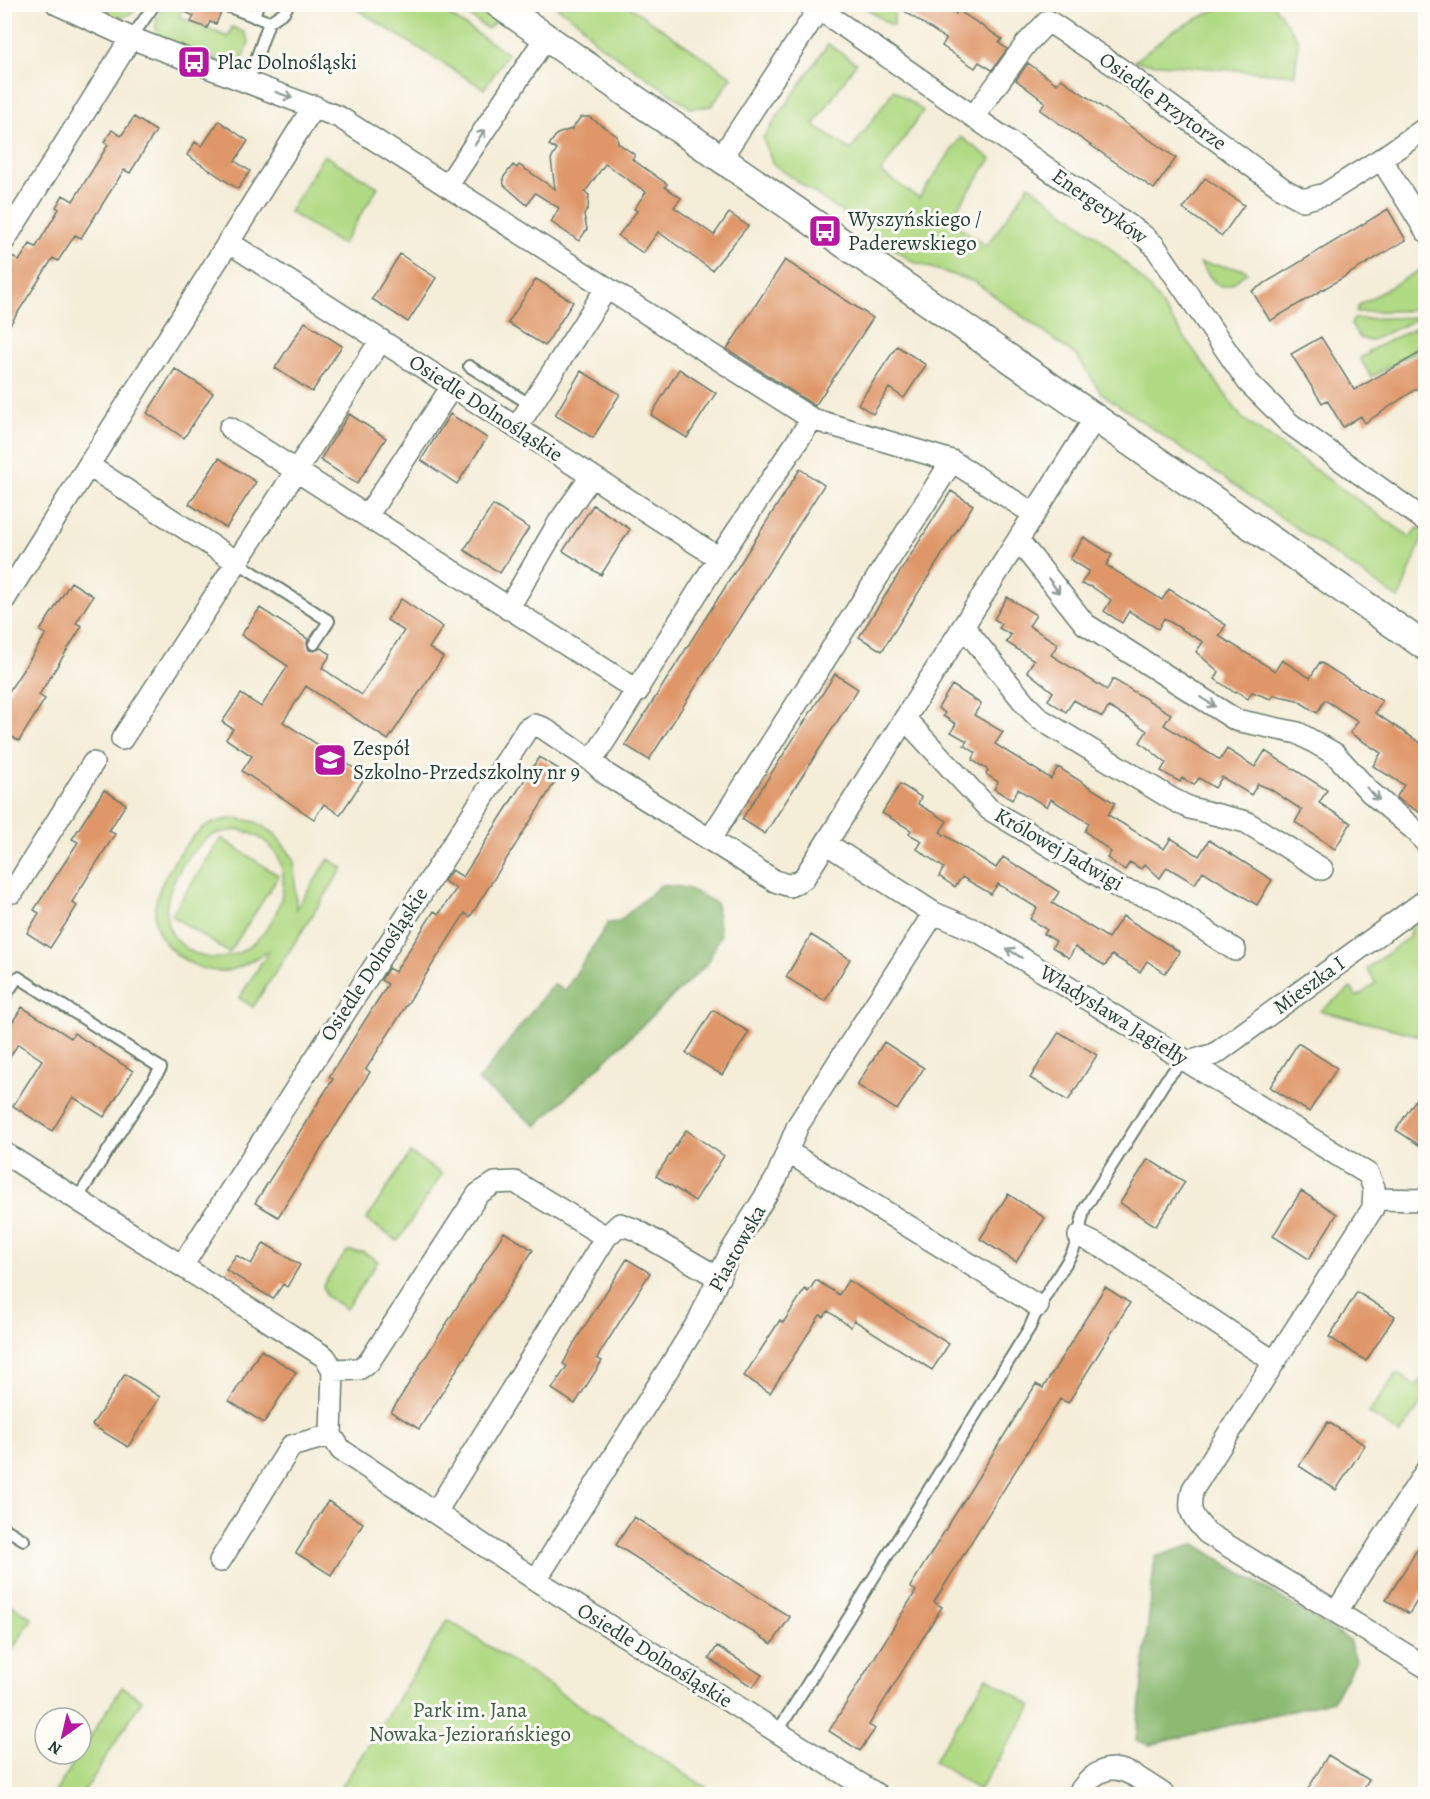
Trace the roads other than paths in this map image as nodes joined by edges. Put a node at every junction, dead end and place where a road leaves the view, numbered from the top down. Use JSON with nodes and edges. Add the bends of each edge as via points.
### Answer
{"nodes":[{"id":1,"x":57,"y":4,"type":"edge"},
{"id":2,"x":155,"y":4,"type":"edge"},
{"id":3,"x":221,"y":4,"type":"edge"},
{"id":4,"x":258,"y":4,"type":"edge"},
{"id":5,"x":289,"y":4,"type":"edge"},
{"id":6,"x":498,"y":4,"type":"edge"},
{"id":7,"x":818,"y":6,"type":"edge"},
{"id":8,"x":254,"y":17,"type":"junction"},
{"id":9,"x":269,"y":22,"type":"junction"},
{"id":10,"x":546,"y":37,"type":"junction"},
{"id":11,"x":131,"y":38,"type":"junction"},
{"id":12,"x":248,"y":82,"type":"junction"},
{"id":13,"x":314,"y":106,"type":"junction"},
{"id":14,"x":974,"y":116,"type":"junction"},
{"id":15,"x":1425,"y":128,"type":"edge"},
{"id":16,"x":721,"y":158,"type":"junction"},
{"id":17,"x":1381,"y":159,"type":"junction"},
{"id":18,"x":448,"y":185,"type":"junction"},
{"id":19,"x":1425,"y":231,"type":"edge"},
{"id":20,"x":4,"y":241,"type":"edge"},
{"id":21,"x":228,"y":242,"type":"junction"},
{"id":22,"x":606,"y":289,"type":"junction"},
{"id":23,"x":381,"y":340,"type":"junction"},
{"id":24,"x":470,"y":366,"type":"dead end"},
{"id":25,"x":453,"y":385,"type":"junction"},
{"id":26,"x":531,"y":405,"type":"junction"},
{"id":27,"x":1095,"y":418,"type":"junction"},
{"id":28,"x":812,"y":419,"type":"junction"},
{"id":29,"x":517,"y":427,"type":"junction"},
{"id":30,"x":230,"y":428,"type":"dead end"},
{"id":31,"x":952,"y":461,"type":"junction"},
{"id":32,"x":89,"y":466,"type":"junction"},
{"id":33,"x":297,"y":471,"type":"junction"},
{"id":34,"x":591,"y":477,"type":"junction"},
{"id":35,"x":1034,"y":514,"type":"junction"},
{"id":36,"x":367,"y":516,"type":"junction"},
{"id":37,"x":1425,"y":521,"type":"edge"},
{"id":38,"x":1018,"y":540,"type":"junction"},
{"id":39,"x":719,"y":558,"type":"junction"},
{"id":40,"x":237,"y":562,"type":"junction"},
{"id":41,"x":4,"y":600,"type":"edge"},
{"id":42,"x":508,"y":609,"type":"junction"},
{"id":43,"x":963,"y":627,"type":"junction"},
{"id":44,"x":314,"y":644,"type":"dead end"},
{"id":45,"x":1425,"y":647,"type":"edge"},
{"id":46,"x":638,"y":691,"type":"junction"},
{"id":47,"x":905,"y":719,"type":"junction"},
{"id":48,"x":122,"y":739,"type":"dead end"},
{"id":49,"x":592,"y":760,"type":"junction"},
{"id":50,"x":93,"y":763,"type":"dead end"},
{"id":51,"x":710,"y":839,"type":"junction"},
{"id":52,"x":1425,"y":843,"type":"edge"},
{"id":53,"x":826,"y":844,"type":"junction"},
{"id":54,"x":1322,"y":869,"type":"dead end"},
{"id":55,"x":4,"y":886,"type":"edge"},
{"id":56,"x":1425,"y":900,"type":"edge"},
{"id":57,"x":934,"y":913,"type":"junction"},
{"id":58,"x":1235,"y":950,"type":"dead end"},
{"id":59,"x":4,"y":998,"type":"edge"},
{"id":60,"x":1188,"y":1062,"type":"junction"},
{"id":61,"x":788,"y":1152,"type":"junction"},
{"id":62,"x":4,"y":1153,"type":"edge"},
{"id":63,"x":77,"y":1199,"type":"junction"},
{"id":64,"x":1425,"y":1200,"type":"edge"},
{"id":65,"x":1374,"y":1204,"type":"junction"},
{"id":66,"x":1079,"y":1236,"type":"junction"},
{"id":67,"x":606,"y":1237,"type":"junction"},
{"id":68,"x":182,"y":1266,"type":"junction"},
{"id":69,"x":719,"y":1278,"type":"junction"},
{"id":70,"x":1038,"y":1306,"type":"junction"},
{"id":71,"x":1273,"y":1361,"type":"junction"},
{"id":72,"x":333,"y":1370,"type":"junction"},
{"id":73,"x":331,"y":1435,"type":"junction"},
{"id":74,"x":1425,"y":1471,"type":"edge"},
{"id":75,"x":436,"y":1512,"type":"junction"},
{"id":76,"x":4,"y":1528,"type":"edge"},
{"id":77,"x":24,"y":1540,"type":"dead end"},
{"id":78,"x":220,"y":1561,"type":"dead end"},
{"id":79,"x":536,"y":1580,"type":"junction"},
{"id":80,"x":1337,"y":1611,"type":"junction"},
{"id":81,"x":1425,"y":1667,"type":"edge"},
{"id":82,"x":778,"y":1731,"type":"junction"},
{"id":83,"x":876,"y":1794,"type":"edge"},
{"id":84,"x":1078,"y":1794,"type":"edge"},
{"id":85,"x":1163,"y":1794,"type":"edge"}],
"edges":[{"from":1,"to":11,"type":"street"},
{"from":2,"to":11,"type":"lane"},
{"from":3,"to":8,"type":"lane"},
{"from":4,"to":8,"type":"lane"},
{"from":5,"to":9,"type":"lane"},
{"from":6,"to":10,"type":"street"},
{"from":7,"to":14,"type":"street","name":"Energetyków"},
{"from":7,"to":16,"type":"street"},
{"from":8,"to":9,"type":"lane"},
{"from":9,"to":12,"type":"lane"},
{"from":10,"to":16,"type":"street"},
{"from":18,"to":10,"type":"street","one_way":true},
{"from":11,"to":12,"type":"street"},
{"from":11,"to":20,"type":"street"},
{"from":12,"to":13,"type":"street","one_way":true},
{"from":13,"to":18,"type":"street","via":[[339,117]]},
{"from":13,"to":21,"type":"street"},
{"from":14,"to":17,"type":"street","name":"Osiedle Przytorze","via":[[1026,44],[1048,21],[1303,200],[1325,194]]},
{"from":14,"to":37,"type":"street","name":"Energetyków","via":[[1154,245],[1248,382],[1289,423]]},
{"from":15,"to":17,"type":"street","name":"Osiedle Przytorze"},
{"from":16,"to":27,"type":"street"},
{"from":17,"to":19,"type":"street"},
{"from":18,"to":22,"type":"street"},
{"from":21,"to":23,"type":"street","name":"Osiedle Dolnośląskie"},
{"from":21,"to":32,"type":"street"},
{"from":22,"to":26,"type":"street"},
{"from":22,"to":28,"type":"street"},
{"from":23,"to":25,"type":"street","name":"Osiedle Dolnośląskie"},
{"from":23,"to":33,"type":"street"},
{"from":24,"to":26,"type":"lane"},
{"from":25,"to":29,"type":"street","name":"Osiedle Dolnośląskie"},
{"from":25,"to":36,"type":"street"},
{"from":26,"to":29,"type":"street"},
{"from":27,"to":35,"type":"street"},
{"from":27,"to":45,"type":"street"},
{"from":28,"to":31,"type":"street"},
{"from":28,"to":39,"type":"street"},
{"from":29,"to":34,"type":"street","name":"Osiedle Dolnośląskie"},
{"from":30,"to":33,"type":"street"},
{"from":31,"to":35,"type":"street"},
{"from":31,"to":51,"type":"street"},
{"from":32,"to":40,"type":"street"},
{"from":32,"to":41,"type":"street"},
{"from":33,"to":36,"type":"street"},
{"from":33,"to":40,"type":"street"},
{"from":34,"to":39,"type":"street","name":"Osiedle Dolnośląskie"},
{"from":34,"to":42,"type":"street","via":[[559,522]]},
{"from":35,"to":38,"type":"street"},
{"from":36,"to":42,"type":"street"},
{"from":38,"to":43,"type":"street"},
{"from":38,"to":52,"type":"street","one_way":true,"via":[[1085,624],[1236,720],[1298,733],[1335,754]]},
{"from":39,"to":46,"type":"street"},
{"from":40,"to":44,"type":"lane","via":[[329,621]]},
{"from":40,"to":48,"type":"street"},
{"from":42,"to":46,"type":"street"},
{"from":43,"to":47,"type":"street"},
{"from":43,"to":54,"type":"street","via":[[1040,719],[1172,799],[1190,808],[1246,822]]},
{"from":46,"to":49,"type":"street"},
{"from":47,"to":53,"type":"street"},
{"from":47,"to":58,"type":"street","name":"Królowej Jadwigi","via":[[989,809],[1121,889],[1152,898],[1177,912]]},
{"from":49,"to":51,"type":"street","name":"Osiedle Dolnośląskie","via":[[606,774]]},
{"from":49,"to":68,"type":"street","name":"Osiedle Dolnośląskie","via":[[543,728],[534,725],[526,729]]},
{"from":50,"to":55,"type":"street","via":[[13,892]]},
{"from":51,"to":53,"type":"street","name":"Osiedle Dolnośląskie","via":[[775,881],[790,886],[804,878]]},
{"from":53,"to":57,"type":"street","name":"Władysława Jagiełły"},
{"from":56,"to":60,"type":"street","name":"Mieszka I","via":[[1215,1054]]},
{"from":60,"to":57,"type":"street","name":"Władysława Jagiełły","one_way":true,"via":[[981,933]]},
{"from":57,"to":61,"type":"street","name":"Piastowska","via":[[798,1125]]},
{"from":59,"to":63,"type":"lane","via":[[18,977],[161,1068]]},
{"from":60,"to":65,"type":"street","name":"Władysława Jagiełły","via":[[1368,1174],[1374,1188]]},
{"from":60,"to":66,"type":"lane","via":[[1166,1080],[1085,1208]]},
{"from":61,"to":69,"type":"street","name":"Piastowska"},
{"from":61,"to":70,"type":"street"},
{"from":62,"to":63,"type":"street"},
{"from":63,"to":68,"type":"street"},
{"from":64,"to":65,"type":"street"},
{"from":65,"to":71,"type":"street"},
{"from":66,"to":70,"type":"lane"},
{"from":66,"to":71,"type":"street","via":[[1106,1249]]},
{"from":67,"to":69,"type":"street","via":[[620,1224]]},
{"from":67,"to":72,"type":"street","via":[[515,1182],[495,1183],[478,1194],[369,1362],[359,1369]]},
{"from":67,"to":75,"type":"street"},
{"from":68,"to":72,"type":"street","via":[[325,1358]]},
{"from":69,"to":79,"type":"street","name":"Piastowska","via":[[699,1320]]},
{"from":70,"to":82,"type":"lane","via":[[1030,1326]]},
{"from":71,"to":80,"type":"street","via":[[1193,1489],[1188,1505],[1207,1533]]},
{"from":72,"to":73,"type":"street"},
{"from":73,"to":75,"type":"street","name":"Osiedle Dolnośląskie","via":[[341,1450]]},
{"from":73,"to":78,"type":"street","via":[[291,1446]]},
{"from":74,"to":80,"type":"street"},
{"from":75,"to":79,"type":"street","name":"Osiedle Dolnośląskie"},
{"from":76,"to":77,"type":"lane"},
{"from":79,"to":82,"type":"street","name":"Osiedle Dolnośląskie"},
{"from":80,"to":81,"type":"street"},
{"from":82,"to":83,"type":"street","name":"Osiedle Dolnośląskie"},
{"from":84,"to":85,"type":"street","via":[[1101,1771],[1116,1768]]}]}
